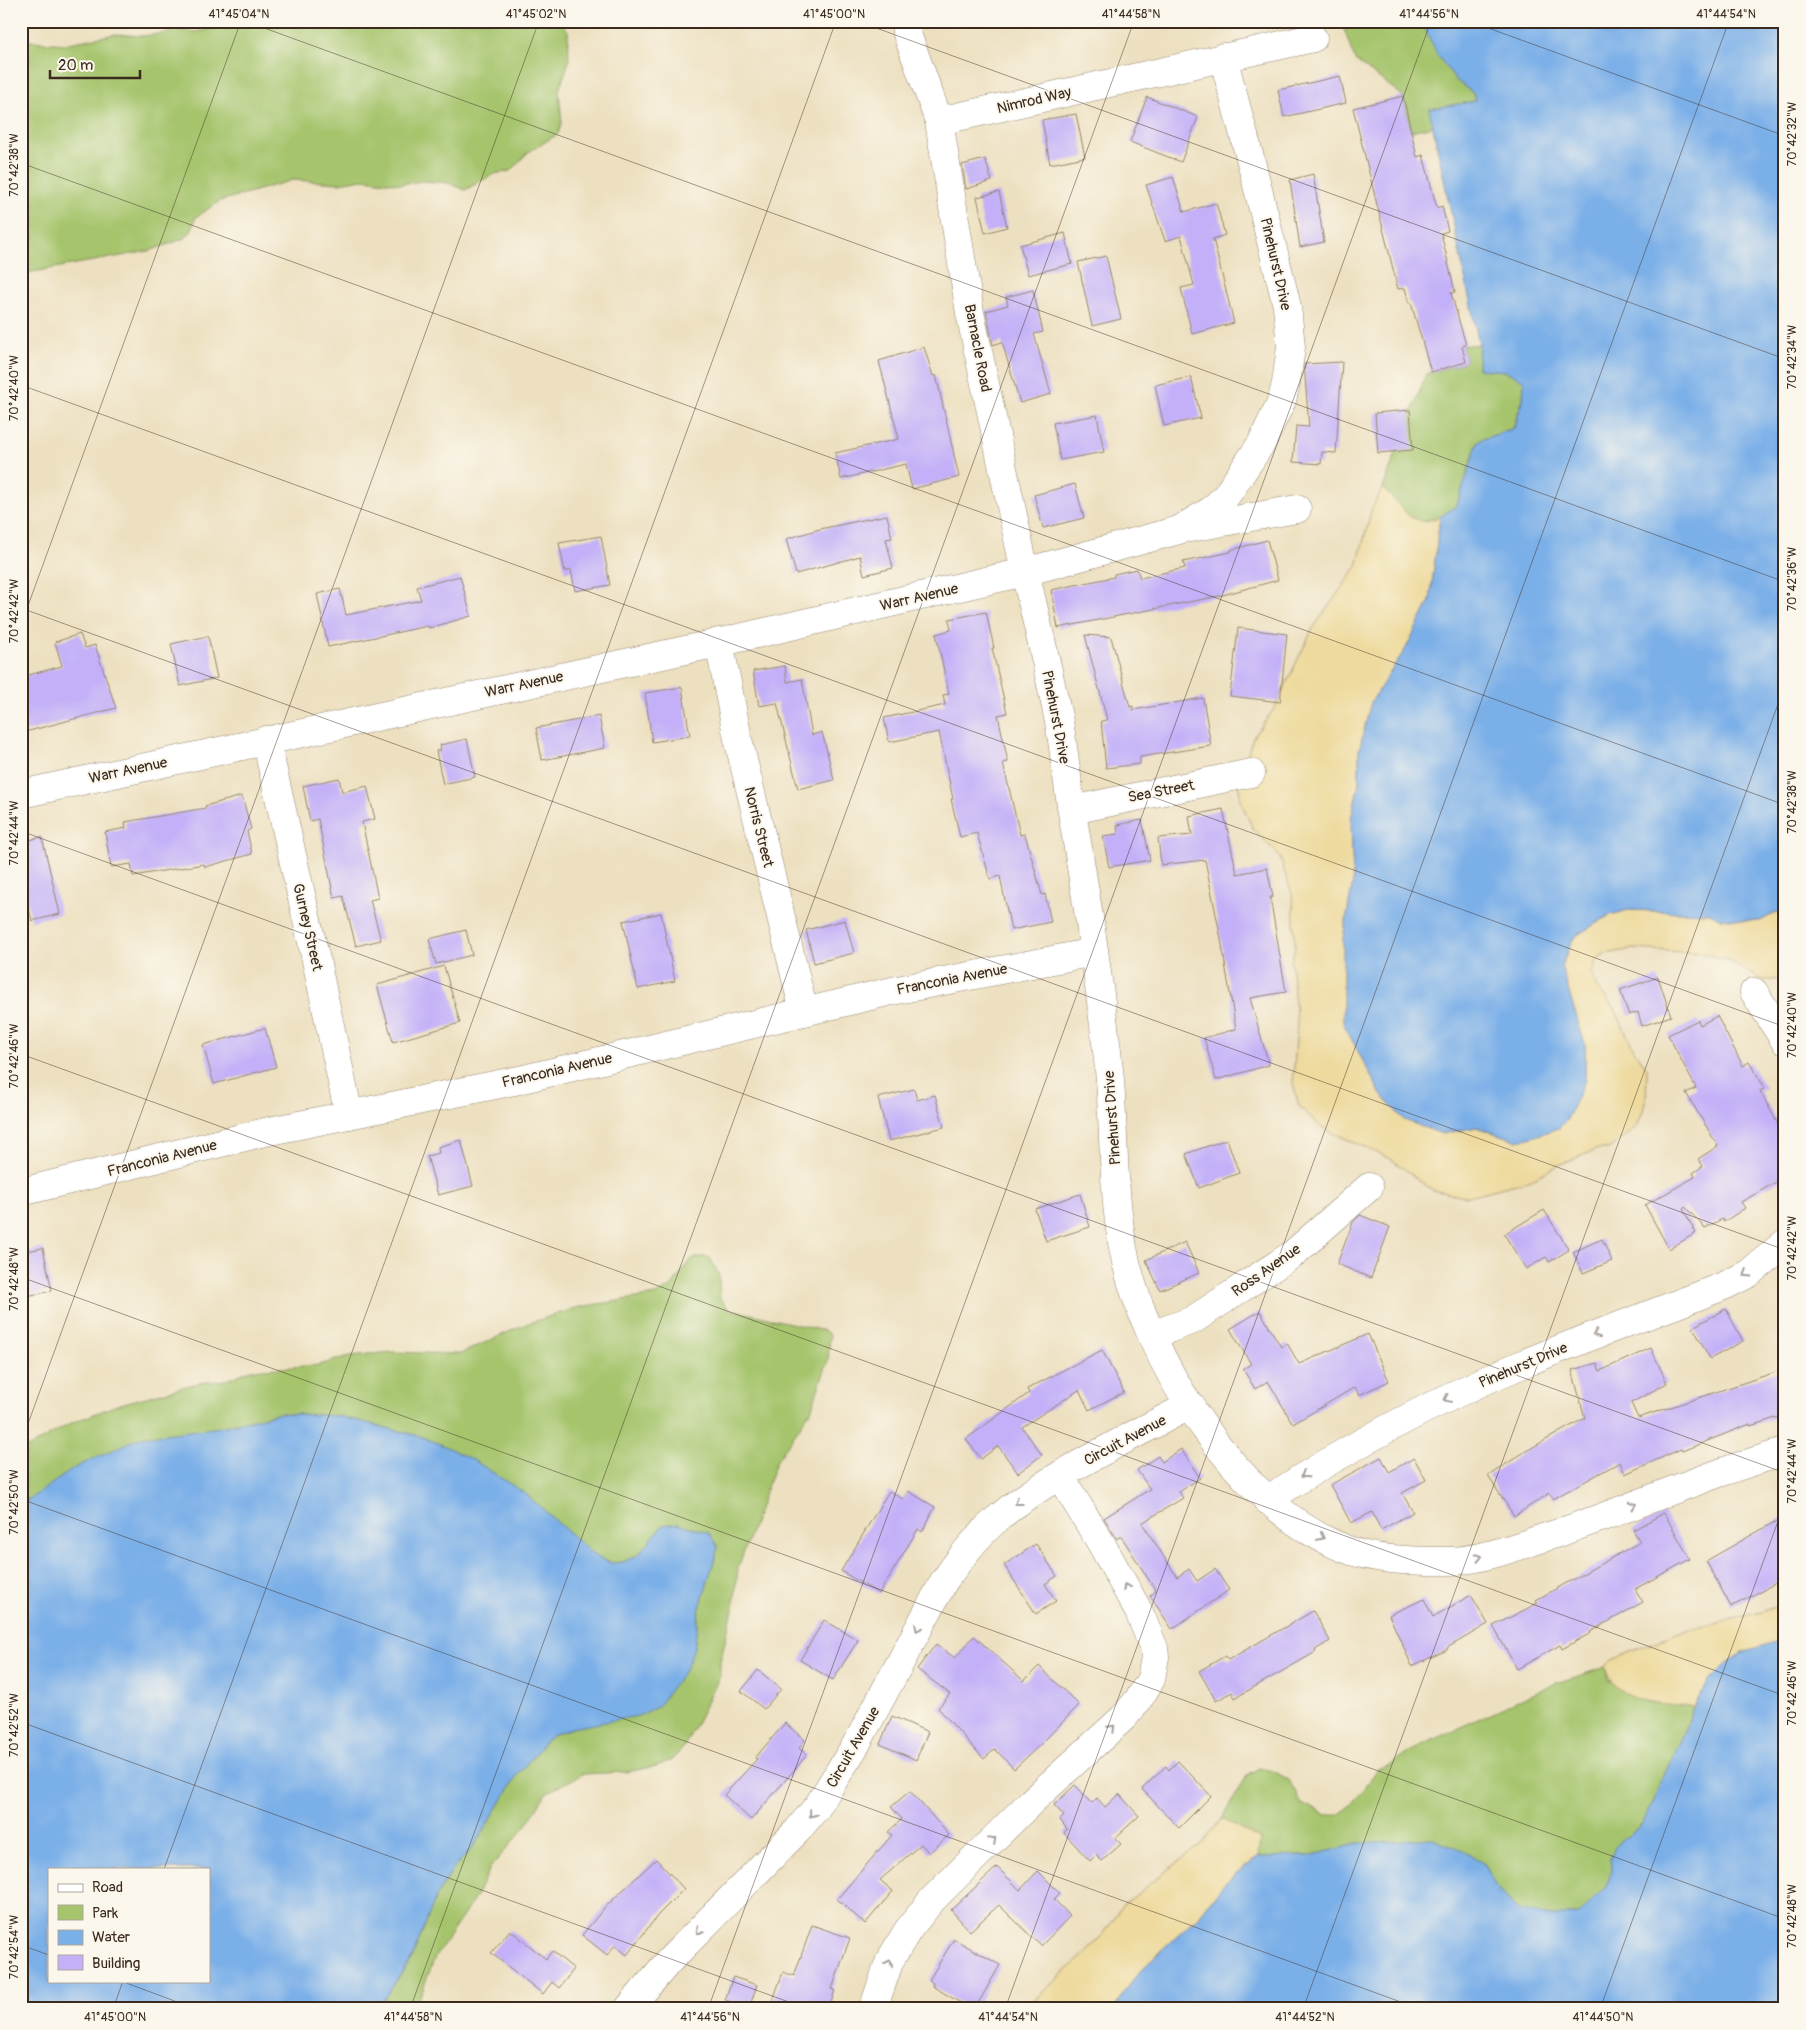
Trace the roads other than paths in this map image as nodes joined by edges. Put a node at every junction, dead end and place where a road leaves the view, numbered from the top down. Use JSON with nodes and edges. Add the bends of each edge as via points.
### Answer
{"nodes":[{"id":1,"x":906,"y":31,"type":"dead end"},
{"id":2,"x":1313,"y":38,"type":"dead end"},
{"id":3,"x":1223,"y":57,"type":"junction"},
{"id":4,"x":939,"y":121,"type":"junction"},
{"id":5,"x":1297,"y":509,"type":"dead end"},
{"id":6,"x":1179,"y":530,"type":"junction"},
{"id":7,"x":1025,"y":572,"type":"junction"},
{"id":8,"x":719,"y":642,"type":"junction"},
{"id":9,"x":266,"y":740,"type":"junction"},
{"id":10,"x":1251,"y":773,"type":"dead end"},
{"id":11,"x":21,"y":794,"type":"edge"},
{"id":12,"x":1072,"y":810,"type":"junction"},
{"id":13,"x":1094,"y":952,"type":"junction"},
{"id":14,"x":1754,"y":992,"type":"dead end"},
{"id":15,"x":804,"y":1012,"type":"junction"},
{"id":16,"x":1785,"y":1041,"type":"edge"},
{"id":17,"x":349,"y":1115,"type":"junction"},
{"id":18,"x":1369,"y":1187,"type":"dead end"},
{"id":19,"x":21,"y":1192,"type":"edge"},
{"id":20,"x":1785,"y":1243,"type":"edge"},
{"id":21,"x":1152,"y":1335,"type":"junction"},
{"id":22,"x":1191,"y":1404,"type":"junction"},
{"id":23,"x":1785,"y":1452,"type":"edge"},
{"id":24,"x":1060,"y":1476,"type":"junction"},
{"id":25,"x":1267,"y":1500,"type":"junction"},
{"id":26,"x":628,"y":2009,"type":"edge"},
{"id":27,"x":874,"y":2009,"type":"edge"}],
"edges":[{"from":1,"to":4,"type":"street"},
{"from":2,"to":3,"type":"street","name":"Nimrod Way"},
{"from":3,"to":4,"type":"street","name":"Nimrod Way"},
{"from":3,"to":6,"type":"street","name":"Pinehurst Drive","via":[[1287,306],[1291,347],[1282,400],[1248,464],[1212,510]]},
{"from":4,"to":7,"type":"street","name":"Barnacle Road","via":[[970,313]]},
{"from":5,"to":6,"type":"street"},
{"from":6,"to":7,"type":"street","name":"Pinehurst Drive"},
{"from":7,"to":8,"type":"street","name":"Warr Avenue"},
{"from":7,"to":12,"type":"street","name":"Pinehurst Drive","via":[[1059,723]]},
{"from":8,"to":9,"type":"street","name":"Warr Avenue"},
{"from":8,"to":15,"type":"street","name":"Norris Street","via":[[742,758]]},
{"from":9,"to":11,"type":"street","name":"Warr Avenue"},
{"from":9,"to":17,"type":"street","name":"Gurney Street"},
{"from":10,"to":12,"type":"street","name":"Sea Street"},
{"from":12,"to":13,"type":"street","name":"Pinehurst Drive"},
{"from":13,"to":15,"type":"street","name":"Franconia Avenue","via":[[892,991]]},
{"from":13,"to":21,"type":"street","name":"Pinehurst Drive","via":[[1110,1078],[1120,1230],[1132,1281]]},
{"from":14,"to":16,"type":"street"},
{"from":15,"to":17,"type":"street","name":"Franconia Avenue","via":[[519,1080]]},
{"from":17,"to":19,"type":"street","name":"Franconia Avenue","via":[[265,1132]]},
{"from":18,"to":21,"type":"street","name":"Ross Avenue","via":[[1292,1254],[1193,1320]]},
{"from":20,"to":25,"type":"street","name":"Pinehurst Drive","one_way":true,"via":[[1748,1274],[1726,1285],[1584,1338],[1478,1384],[1319,1466]]},
{"from":21,"to":22,"type":"street","name":"Pinehurst Drive"},
{"from":22,"to":24,"type":"street","name":"Circuit Avenue"},
{"from":22,"to":25,"type":"street","name":"Pinehurst Drive","via":[[1228,1456]]},
{"from":25,"to":23,"type":"street","name":"Pinehurst Drive","one_way":true,"via":[[1304,1528],[1357,1553],[1456,1561],[1555,1534]]},
{"from":24,"to":26,"type":"street","name":"Circuit Avenue","one_way":true,"via":[[1023,1498],[967,1549],[944,1581],[857,1744],[817,1807],[798,1831],[670,1961]]},
{"from":27,"to":24,"type":"street","one_way":true,"via":[[890,1960],[932,1900],[1032,1801],[1124,1717],[1151,1679],[1156,1657],[1139,1612]]}]}
